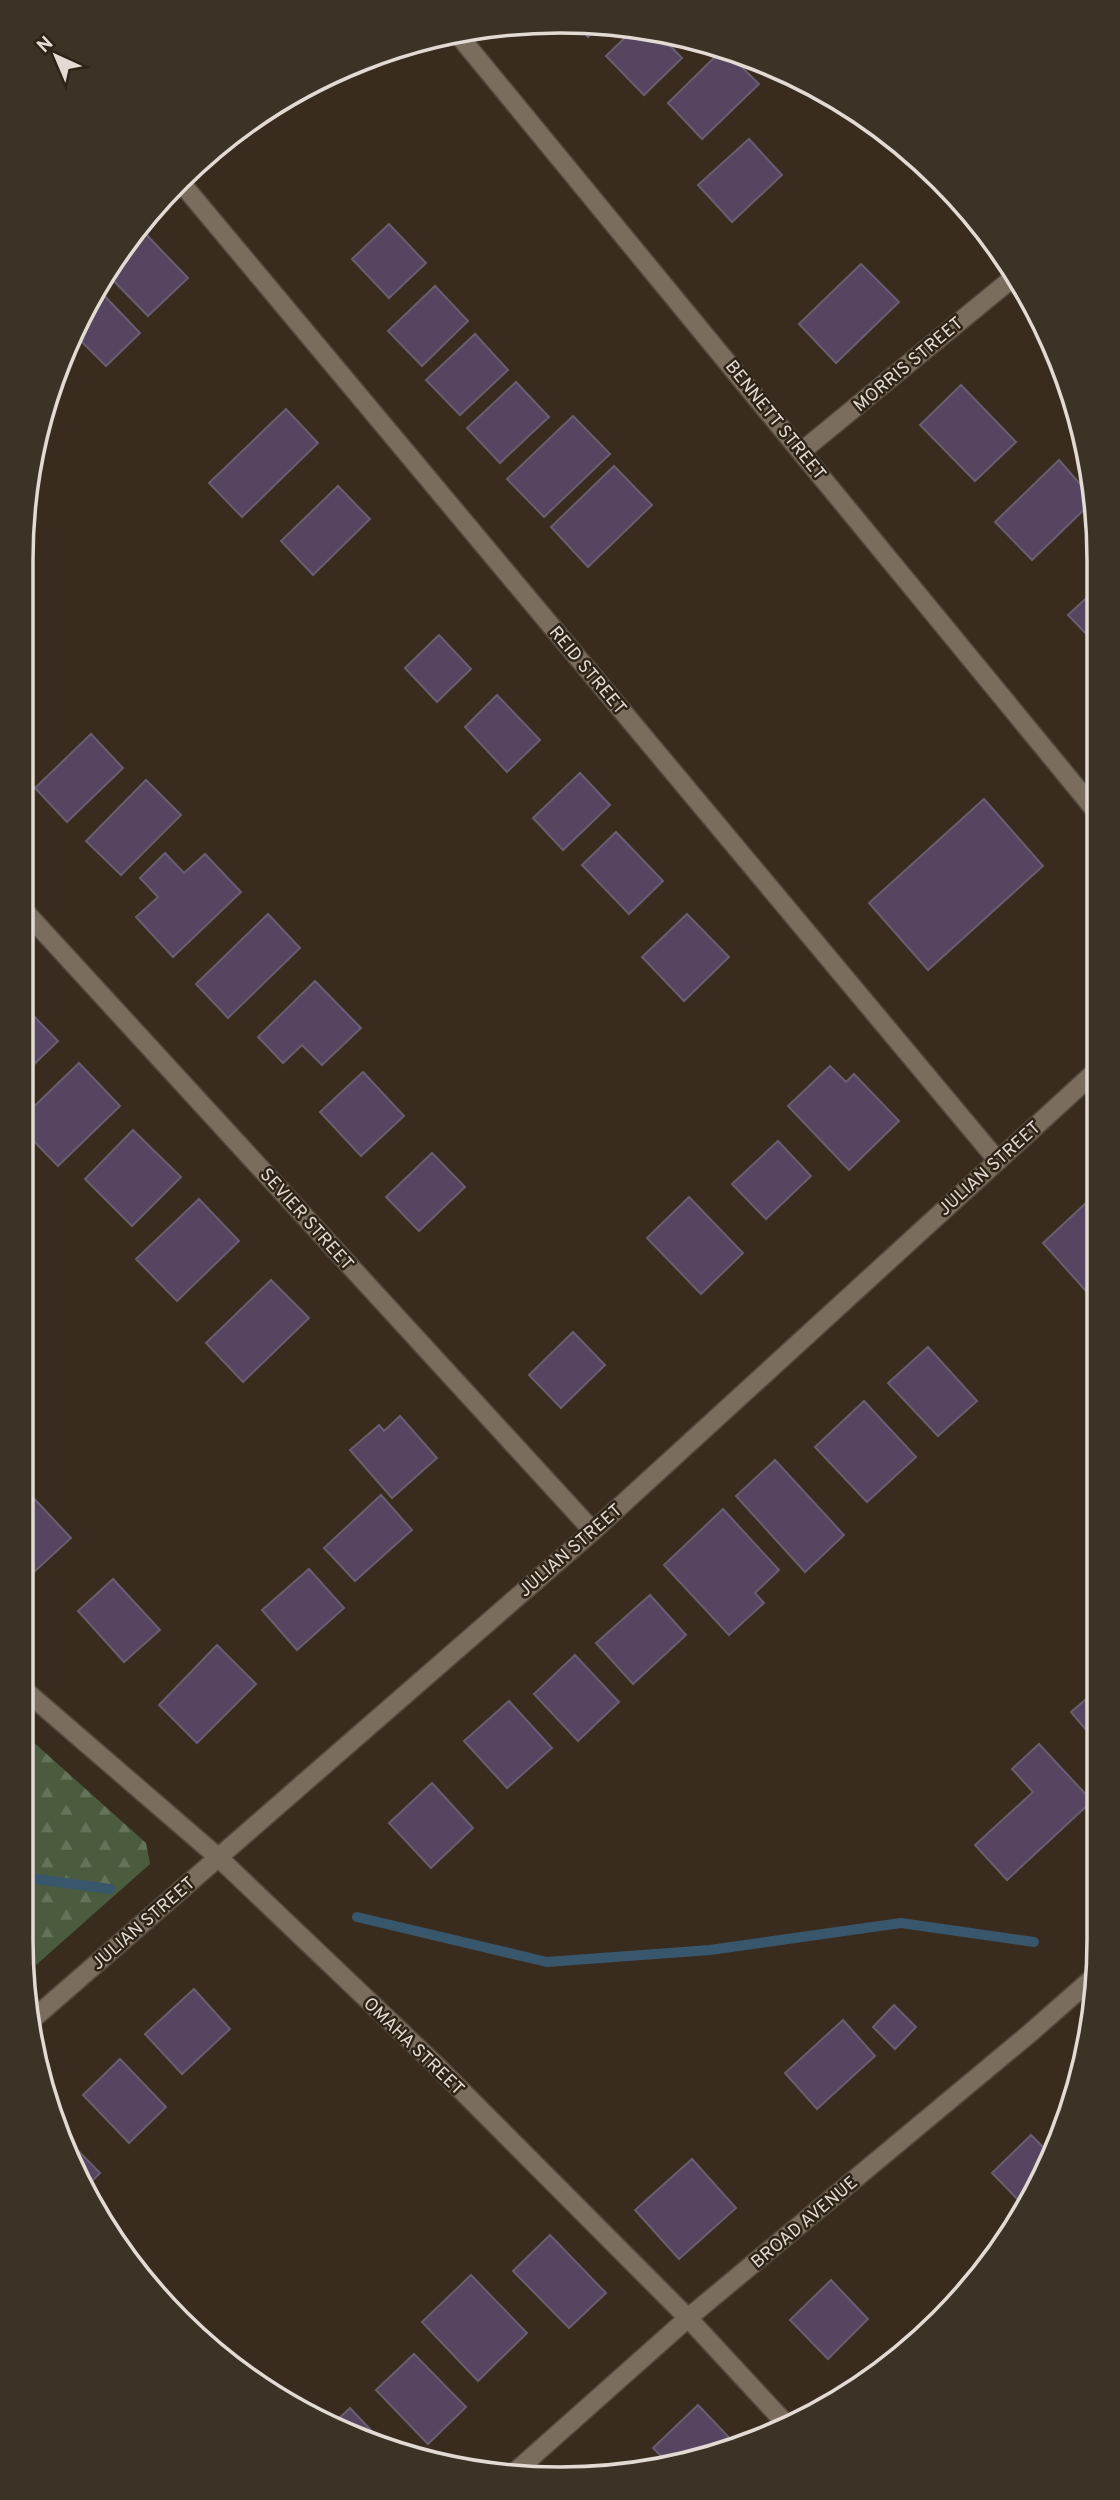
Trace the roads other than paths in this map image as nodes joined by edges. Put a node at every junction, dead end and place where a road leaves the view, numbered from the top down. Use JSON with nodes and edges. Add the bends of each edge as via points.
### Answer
{"nodes":[{"id":1,"x":464,"y":42,"type":"edge"},
{"id":2,"x":187,"y":189,"type":"edge"},
{"id":3,"x":1007,"y":282,"type":"edge"},
{"id":4,"x":802,"y":451,"type":"junction"},
{"id":5,"x":1087,"y":800,"type":"edge"},
{"id":6,"x":33,"y":920,"type":"edge"},
{"id":7,"x":1087,"y":1079,"type":"edge"},
{"id":8,"x":998,"y":1161,"type":"junction"},
{"id":9,"x":593,"y":1531,"type":"junction"},
{"id":10,"x":33,"y":1697,"type":"edge"},
{"id":11,"x":219,"y":1858,"type":"junction"},
{"id":12,"x":1085,"y":1985,"type":"edge"},
{"id":13,"x":39,"y":2014,"type":"edge"},
{"id":14,"x":688,"y":2318,"type":"junction"},
{"id":15,"x":781,"y":2418,"type":"edge"},
{"id":16,"x":522,"y":2466,"type":"edge"}],
"edges":[{"from":1,"to":4,"type":"street","name":"BENNETT STREET"},
{"from":2,"to":8,"type":"street","name":"REID STREET"},
{"from":3,"to":4,"type":"street","name":"MORRIS STREET"},
{"from":4,"to":5,"type":"street","name":"BENNETT STREET"},
{"from":6,"to":9,"type":"street","name":"SEVIER STREET"},
{"from":7,"to":8,"type":"street","name":"JULIAN STREET"},
{"from":8,"to":9,"type":"street","name":"JULIAN STREET"},
{"from":9,"to":11,"type":"street","name":"JULIAN STREET"},
{"from":10,"to":11,"type":"street","name":"OMAHA STREET"},
{"from":11,"to":13,"type":"street","name":"JULIAN STREET"},
{"from":11,"to":14,"type":"street","name":"OMAHA STREET","via":[[436,2065]]},
{"from":12,"to":14,"type":"street","name":"BROAD AVENUE"},
{"from":14,"to":15,"type":"street","name":"OMAHA STREET"},
{"from":14,"to":16,"type":"street","name":"BROAD AVENUE"}]}
